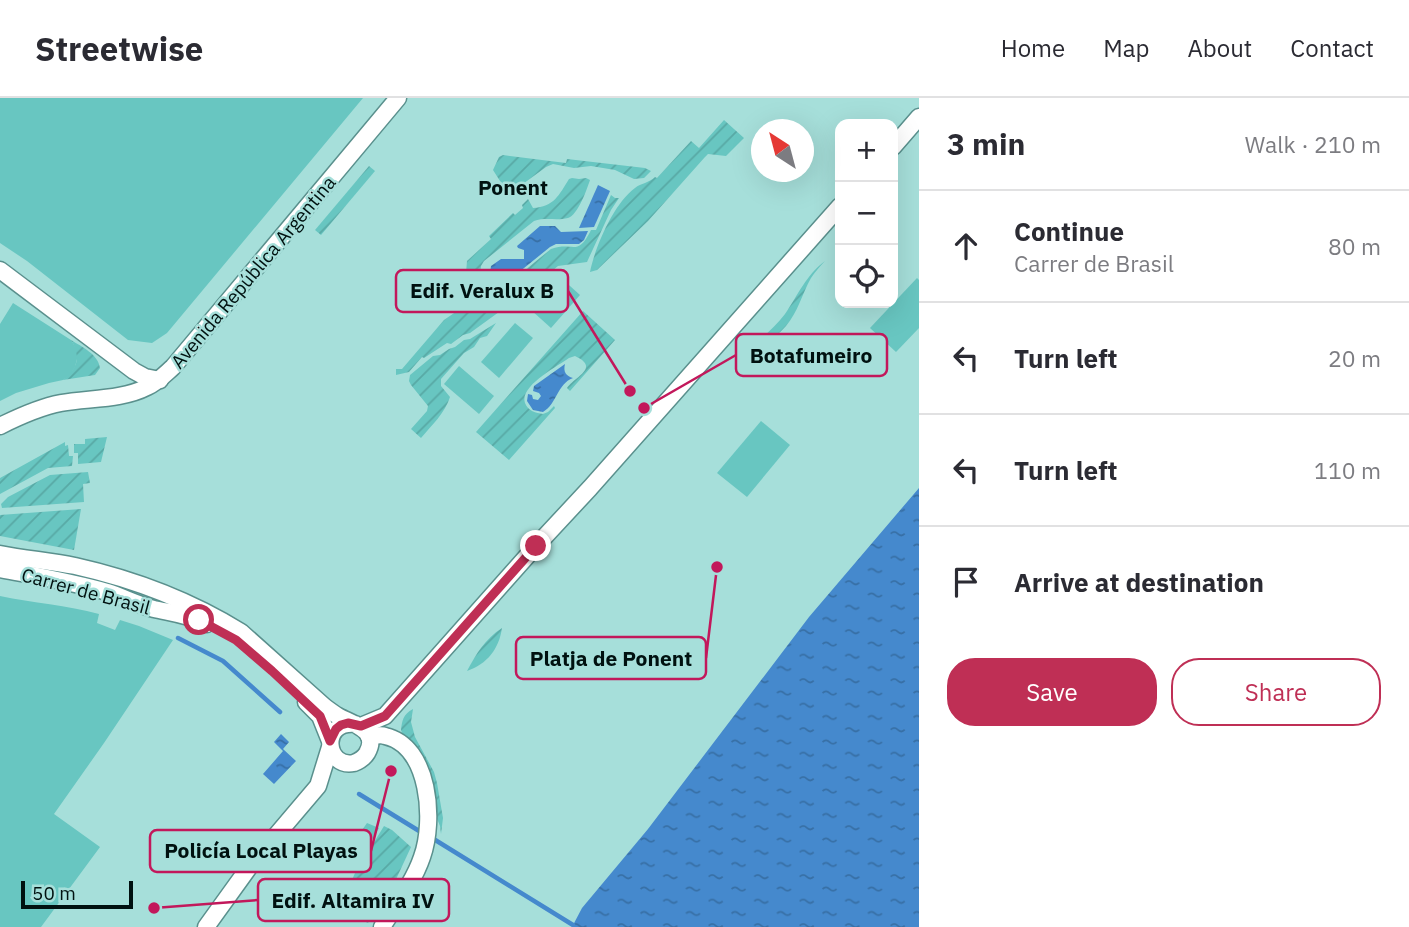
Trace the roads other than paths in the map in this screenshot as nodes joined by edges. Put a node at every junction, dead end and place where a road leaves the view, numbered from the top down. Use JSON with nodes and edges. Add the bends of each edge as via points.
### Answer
{"nodes":[{"id":1,"x":398,"y":98,"type":"edge"},
{"id":2,"x":919,"y":117,"type":"edge"},
{"id":3,"x":898,"y":141,"type":"edge"},
{"id":4,"x":835,"y":212,"type":"edge"},
{"id":5,"x":0,"y":270,"type":"edge"},
{"id":6,"x":160,"y":380,"type":"junction"},
{"id":7,"x":0,"y":426,"type":"edge"},
{"id":8,"x":0,"y":554,"type":"edge"},
{"id":9,"x":0,"y":569,"type":"edge"},
{"id":10,"x":361,"y":729,"type":"junction"},
{"id":11,"x":330,"y":744,"type":"junction"},
{"id":12,"x":206,"y":927,"type":"edge"},
{"id":13,"x":382,"y":927,"type":"edge"}],
"edges":[{"from":1,"to":6,"type":"street","name":"Avenida República Argentina"},
{"from":2,"to":3,"type":"street"},
{"from":4,"to":10,"type":"street","via":[[385,716]]},
{"from":5,"to":6,"type":"street","via":[[134,371]]},
{"from":6,"to":7,"type":"street","name":"Avenida República Argentina","via":[[132,393],[44,407]]},
{"from":8,"to":10,"type":"street","name":"Carrer de Brasil","via":[[108,575],[197,608],[241,632],[325,707]]},
{"from":9,"to":11,"type":"street","name":"Carrer de Brasil","via":[[111,593],[219,630],[320,716]]},
{"from":10,"to":11,"type":"street","via":[[341,725]]},
{"from":10,"to":11,"type":"street","via":[[370,744],[365,756],[354,763],[342,762]]},
{"from":10,"to":13,"type":"street","name":"Carrer de Brasil","via":[[383,735],[415,757],[427,806],[422,859]]},
{"from":11,"to":12,"type":"street","via":[[318,786]]}]}
